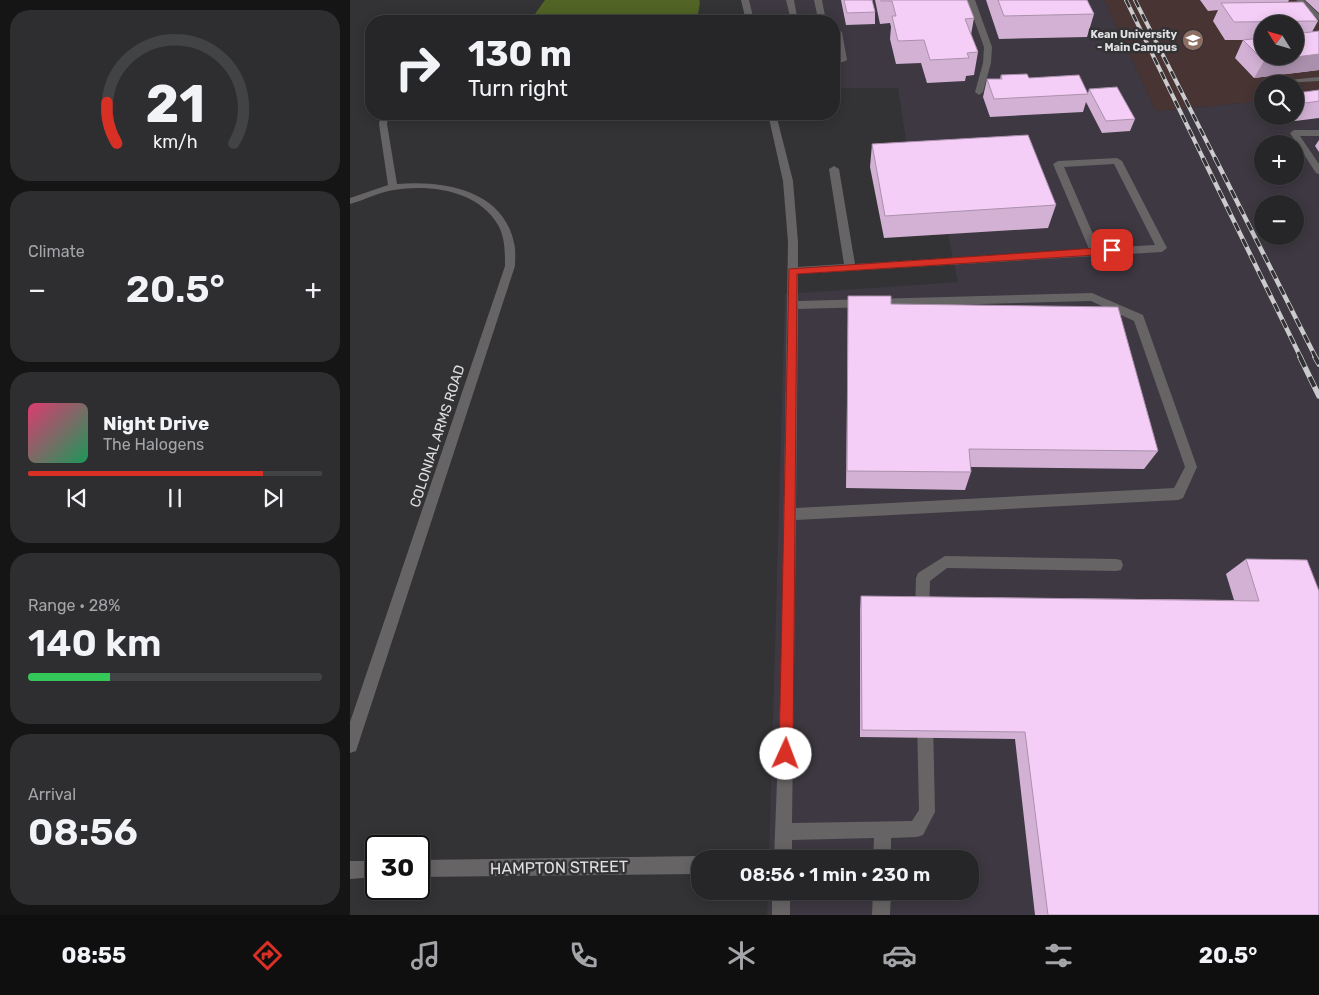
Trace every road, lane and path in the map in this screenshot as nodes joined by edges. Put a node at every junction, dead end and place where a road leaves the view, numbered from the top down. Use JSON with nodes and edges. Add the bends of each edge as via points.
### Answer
{"nodes":[{"id":1,"x":745,"y":0,"type":"edge"},
{"id":2,"x":790,"y":0,"type":"edge"},
{"id":3,"x":818,"y":0,"type":"edge"},
{"id":4,"x":971,"y":0,"type":"edge"},
{"id":5,"x":1300,"y":0,"type":"edge"},
{"id":6,"x":1305,"y":14,"type":"edge"},
{"id":7,"x":749,"y":15,"type":"edge"},
{"id":8,"x":793,"y":15,"type":"edge"},
{"id":9,"x":821,"y":15,"type":"edge"},
{"id":10,"x":1317,"y":16,"type":"edge"},
{"id":11,"x":840,"y":43,"type":"edge"},
{"id":12,"x":840,"y":60,"type":"edge"},
{"id":13,"x":1319,"y":79,"type":"edge"},
{"id":14,"x":1304,"y":80,"type":"edge"},
{"id":15,"x":979,"y":92,"type":"dead end"},
{"id":16,"x":384,"y":120,"type":"edge"},
{"id":17,"x":773,"y":120,"type":"edge"},
{"id":18,"x":1319,"y":133,"type":"edge"},
{"id":19,"x":834,"y":169,"type":"dead end"},
{"id":20,"x":1319,"y":170,"type":"edge"},
{"id":21,"x":393,"y":187,"type":"junction"},
{"id":22,"x":350,"y":201,"type":"edge"},
{"id":23,"x":1095,"y":251,"type":"junction"},
{"id":24,"x":850,"y":268,"type":"junction"},
{"id":25,"x":793,"y":271,"type":"junction"},
{"id":26,"x":792,"y":305,"type":"junction"},
{"id":27,"x":790,"y":514,"type":"junction"},
{"id":28,"x":1116,"y":565,"type":"dead end"},
{"id":29,"x":921,"y":628,"type":"edge"},
{"id":30,"x":924,"y":703,"type":"edge"},
{"id":31,"x":350,"y":745,"type":"edge"},
{"id":32,"x":883,"y":830,"type":"junction"},
{"id":33,"x":784,"y":832,"type":"junction"},
{"id":34,"x":783,"y":850,"type":"edge"},
{"id":35,"x":882,"y":850,"type":"edge"},
{"id":36,"x":691,"y":865,"type":"edge"},
{"id":37,"x":365,"y":869,"type":"edge"},
{"id":38,"x":430,"y":869,"type":"edge"},
{"id":39,"x":350,"y":870,"type":"edge"},
{"id":40,"x":782,"y":900,"type":"edge"},
{"id":41,"x":882,"y":900,"type":"edge"},
{"id":42,"x":781,"y":915,"type":"edge"},
{"id":43,"x":881,"y":915,"type":"edge"}],
"edges":[{"from":1,"to":7,"type":"street"},
{"from":2,"to":8,"type":"street"},
{"from":3,"to":9,"type":"street"},
{"from":4,"to":15,"type":"street","via":[[988,46]]},
{"from":5,"to":10,"type":"street"},
{"from":6,"to":10,"type":"street"},
{"from":11,"to":12,"type":"street","via":[[843,60]]},
{"from":13,"to":14,"type":"street"},
{"from":16,"to":21,"type":"street"},
{"from":17,"to":25,"type":"street","via":[[788,181]]},
{"from":18,"to":20,"type":"street","via":[[1294,134]]},
{"from":19,"to":24,"type":"street"},
{"from":21,"to":22,"type":"street","name":"COLONIAL ARMS ROAD"},
{"from":21,"to":31,"type":"street","name":"COLONIAL ARMS ROAD","via":[[425,184],[487,202],[507,232],[512,250],[510,266]]},
{"from":23,"to":23,"type":"street","via":[[1162,248],[1117,161],[1058,164]]},
{"from":23,"to":24,"type":"street"},
{"from":24,"to":25,"type":"street"},
{"from":25,"to":26,"type":"street"},
{"from":26,"to":27,"type":"street"},
{"from":26,"to":27,"type":"street","via":[[1092,297],[1106,302],[1139,318],[1191,467],[1178,494]]},
{"from":27,"to":33,"type":"street"},
{"from":28,"to":29,"type":"street","via":[[945,562],[923,578]]},
{"from":30,"to":32,"type":"street","via":[[928,812],[917,829]]},
{"from":32,"to":33,"type":"street"},
{"from":32,"to":35,"type":"street"},
{"from":33,"to":34,"type":"street"},
{"from":36,"to":38,"type":"street","name":"HAMPTON STREET"},
{"from":37,"to":39,"type":"street"},
{"from":40,"to":42,"type":"street"},
{"from":41,"to":43,"type":"street"}]}
